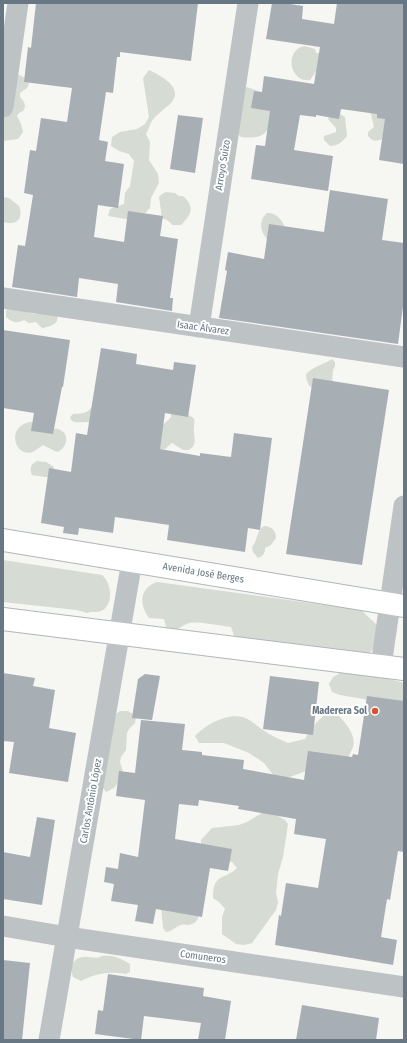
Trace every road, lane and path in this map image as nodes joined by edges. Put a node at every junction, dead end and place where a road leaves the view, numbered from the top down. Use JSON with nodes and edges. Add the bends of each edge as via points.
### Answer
{"nodes":[{"id":1,"x":18,"y":3,"type":"edge"},
{"id":2,"x":248,"y":3,"type":"edge"},
{"id":3,"x":5,"y":80,"type":"edge"},
{"id":4,"x":3,"y":108,"type":"edge"},
{"id":5,"x":3,"y":298,"type":"edge"},
{"id":6,"x":199,"y":327,"type":"junction"},
{"id":7,"x":404,"y":357,"type":"edge"},
{"id":8,"x":404,"y":506,"type":"edge"},
{"id":9,"x":3,"y":540,"type":"edge"},
{"id":10,"x":132,"y":561,"type":"junction"},
{"id":11,"x":397,"y":605,"type":"edge"},
{"id":12,"x":3,"y":619,"type":"edge"},
{"id":13,"x":120,"y":633,"type":"junction"},
{"id":14,"x":381,"y":666,"type":"junction"},
{"id":15,"x":404,"y":669,"type":"edge"},
{"id":16,"x":3,"y":926,"type":"edge"},
{"id":17,"x":67,"y":937,"type":"junction"},
{"id":18,"x":404,"y":987,"type":"edge"},
{"id":19,"x":49,"y":1040,"type":"edge"}],
"edges":[{"from":1,"to":3,"type":"street"},
{"from":2,"to":6,"type":"street","name":"Arroyo Suizo"},
{"from":3,"to":4,"type":"street"},
{"from":5,"to":6,"type":"street","name":"Isaac Álvarez"},
{"from":6,"to":7,"type":"street","name":"Isaac Álvarez"},
{"from":8,"to":11,"type":"street"},
{"from":9,"to":10,"type":"main road","name":"Avenida José Berges"},
{"from":10,"to":11,"type":"main road","name":"Avenida José Berges"},
{"from":10,"to":13,"type":"street","name":"Carlos Antônio López"},
{"from":11,"to":14,"type":"street"},
{"from":12,"to":13,"type":"main road"},
{"from":13,"to":14,"type":"main road"},
{"from":13,"to":17,"type":"street","name":"Carlos Antônio López"},
{"from":14,"to":15,"type":"main road"},
{"from":16,"to":17,"type":"street","name":"Comuneros"},
{"from":17,"to":18,"type":"street","name":"Comuneros"},
{"from":17,"to":19,"type":"street","name":"Carlos Antônio López"}]}
